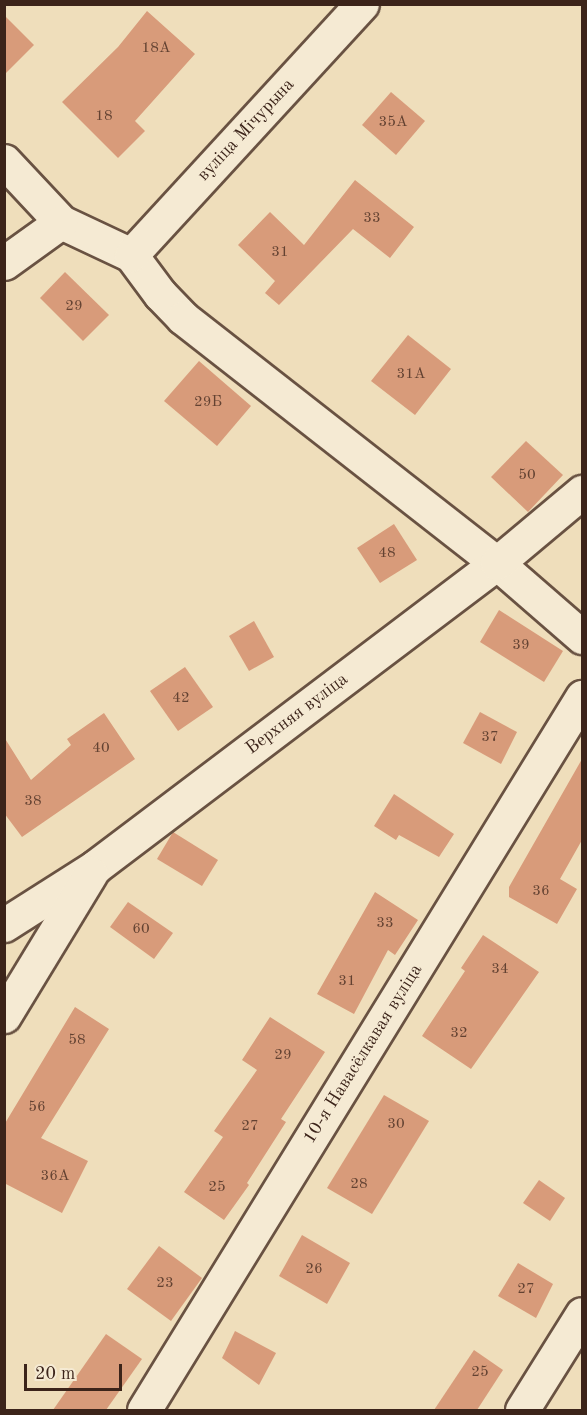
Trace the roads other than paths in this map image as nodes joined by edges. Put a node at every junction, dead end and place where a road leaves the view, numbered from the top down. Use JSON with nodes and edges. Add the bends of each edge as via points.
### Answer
{"nodes":[{"id":1,"x":362,"y":4,"type":"edge"},
{"id":2,"x":4,"y":161,"type":"edge"},
{"id":3,"x":61,"y":222,"type":"junction"},
{"id":4,"x":131,"y":255,"type":"junction"},
{"id":5,"x":4,"y":263,"type":"edge"},
{"id":6,"x":582,"y":492,"type":"edge"},
{"id":7,"x":497,"y":563,"type":"junction"},
{"id":8,"x":582,"y":637,"type":"edge"},
{"id":9,"x":582,"y":697,"type":"edge"},
{"id":10,"x":95,"y":867,"type":"junction"},
{"id":11,"x":4,"y":925,"type":"edge"},
{"id":12,"x":4,"y":1016,"type":"edge"},
{"id":13,"x":582,"y":1314,"type":"edge"},
{"id":14,"x":144,"y":1410,"type":"edge"},
{"id":15,"x":522,"y":1410,"type":"edge"}],
"edges":[{"from":1,"to":4,"type":"street","name":"вуліца Мічурына"},
{"from":2,"to":3,"type":"street"},
{"from":3,"to":4,"type":"street"},
{"from":3,"to":5,"type":"street"},
{"from":4,"to":7,"type":"street","via":[[183,318]]},
{"from":6,"to":7,"type":"street","name":"Верхняя вуліца"},
{"from":7,"to":8,"type":"street"},
{"from":7,"to":10,"type":"street","name":"Верхняя вуліца"},
{"from":9,"to":14,"type":"street","name":"10-я Навасёлкавая вуліца"},
{"from":10,"to":11,"type":"street","name":"Верхняя вуліца"},
{"from":10,"to":12,"type":"street"},
{"from":13,"to":15,"type":"street"}]}
